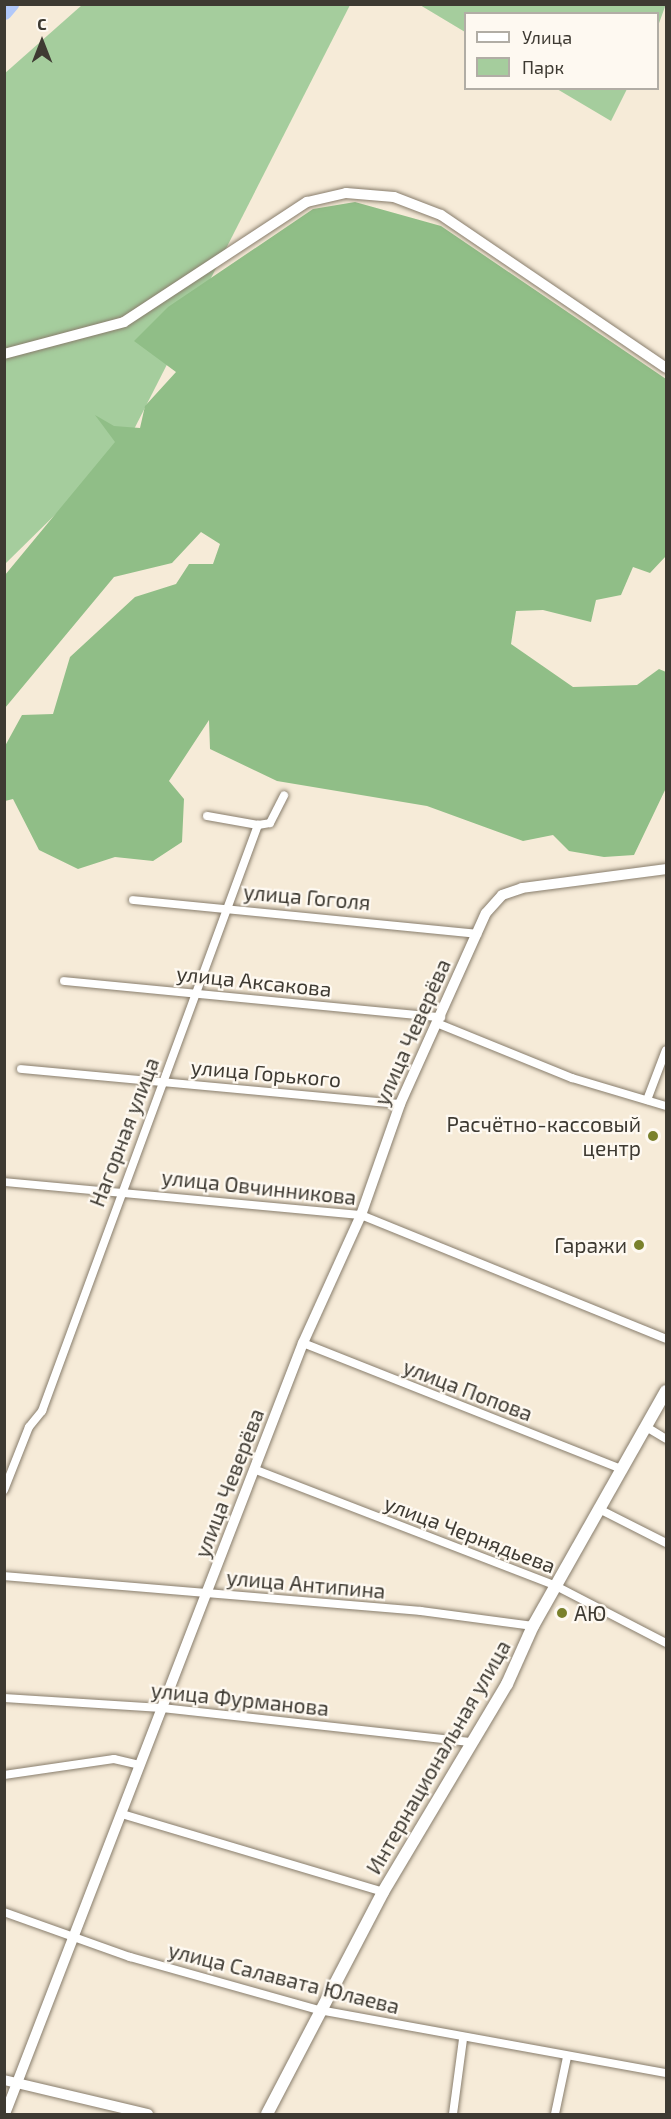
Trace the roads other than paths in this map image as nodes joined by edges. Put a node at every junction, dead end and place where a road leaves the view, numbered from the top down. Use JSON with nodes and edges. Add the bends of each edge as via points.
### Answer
{"nodes":[{"id":1,"x":4,"y":354,"type":"edge"},
{"id":2,"x":666,"y":368,"type":"edge"},
{"id":3,"x":284,"y":795,"type":"dead end"},
{"id":4,"x":207,"y":816,"type":"dead end"},
{"id":5,"x":258,"y":825,"type":"junction"},
{"id":6,"x":666,"y":869,"type":"edge"},
{"id":7,"x":133,"y":900,"type":"dead end"},
{"id":8,"x":229,"y":908,"type":"junction"},
{"id":9,"x":477,"y":934,"type":"junction"},
{"id":10,"x":64,"y":981,"type":"dead end"},
{"id":11,"x":196,"y":993,"type":"junction"},
{"id":12,"x":440,"y":1020,"type":"junction"},
{"id":13,"x":666,"y":1050,"type":"edge"},
{"id":14,"x":21,"y":1069,"type":"dead end"},
{"id":15,"x":164,"y":1080,"type":"junction"},
{"id":16,"x":646,"y":1100,"type":"junction"},
{"id":17,"x":400,"y":1104,"type":"junction"},
{"id":18,"x":666,"y":1106,"type":"edge"},
{"id":19,"x":4,"y":1182,"type":"edge"},
{"id":20,"x":121,"y":1190,"type":"junction"},
{"id":21,"x":361,"y":1215,"type":"junction"},
{"id":22,"x":666,"y":1339,"type":"edge"},
{"id":23,"x":303,"y":1343,"type":"junction"},
{"id":24,"x":666,"y":1391,"type":"edge"},
{"id":25,"x":648,"y":1428,"type":"junction"},
{"id":26,"x":666,"y":1439,"type":"edge"},
{"id":27,"x":621,"y":1468,"type":"junction"},
{"id":28,"x":256,"y":1470,"type":"junction"},
{"id":29,"x":4,"y":1490,"type":"edge"},
{"id":30,"x":599,"y":1509,"type":"junction"},
{"id":31,"x":666,"y":1543,"type":"edge"},
{"id":32,"x":4,"y":1576,"type":"edge"},
{"id":33,"x":556,"y":1586,"type":"junction"},
{"id":34,"x":207,"y":1594,"type":"junction"},
{"id":35,"x":533,"y":1626,"type":"junction"},
{"id":36,"x":666,"y":1643,"type":"edge"},
{"id":37,"x":4,"y":1698,"type":"edge"},
{"id":38,"x":162,"y":1708,"type":"junction"},
{"id":39,"x":472,"y":1742,"type":"junction"},
{"id":40,"x":140,"y":1765,"type":"junction"},
{"id":41,"x":4,"y":1775,"type":"edge"},
{"id":42,"x":122,"y":1814,"type":"junction"},
{"id":43,"x":383,"y":1892,"type":"junction"},
{"id":44,"x":4,"y":1912,"type":"edge"},
{"id":45,"x":71,"y":1937,"type":"junction"},
{"id":46,"x":319,"y":2010,"type":"junction"},
{"id":47,"x":463,"y":2039,"type":"junction"},
{"id":48,"x":567,"y":2057,"type":"junction"},
{"id":49,"x":666,"y":2073,"type":"edge"},
{"id":50,"x":9,"y":2081,"type":"edge"},
{"id":51,"x":5,"y":2115,"type":"edge"},
{"id":52,"x":148,"y":2115,"type":"edge"},
{"id":53,"x":267,"y":2115,"type":"edge"},
{"id":54,"x":453,"y":2115,"type":"edge"},
{"id":55,"x":555,"y":2115,"type":"edge"}],
"edges":[{"from":1,"to":2,"type":"street","via":[[124,322],[307,202],[346,193],[394,197],[441,215]]},
{"from":3,"to":5,"type":"street","name":"Нагорная улица","via":[[270,823]]},
{"from":4,"to":5,"type":"street"},
{"from":5,"to":8,"type":"street","name":"Нагорная улица"},
{"from":6,"to":9,"type":"street","name":"улица Чеверёва","via":[[522,888],[502,895]]},
{"from":7,"to":8,"type":"street","name":"улица Гоголя"},
{"from":8,"to":9,"type":"street","name":"улица Гоголя"},
{"from":8,"to":11,"type":"street","name":"Нагорная улица"},
{"from":9,"to":12,"type":"street","name":"улица Чеверёва"},
{"from":10,"to":11,"type":"street","name":"улица Аксакова"},
{"from":11,"to":12,"type":"street","name":"улица Аксакова"},
{"from":11,"to":15,"type":"street","name":"Нагорная улица"},
{"from":12,"to":16,"type":"street","name":"улица Аксакова","via":[[527,1062]]},
{"from":12,"to":17,"type":"street","name":"улица Чеверёва"},
{"from":13,"to":16,"type":"street"},
{"from":14,"to":15,"type":"street","name":"улица Горького"},
{"from":15,"to":17,"type":"street","name":"улица Горького"},
{"from":15,"to":20,"type":"street","name":"Нагорная улица"},
{"from":16,"to":18,"type":"street","name":"улица Аксакова"},
{"from":17,"to":21,"type":"street","name":"улица Чеверёва"},
{"from":19,"to":20,"type":"street","name":"улица Овчинникова"},
{"from":20,"to":21,"type":"street","name":"улица Овчинникова"},
{"from":20,"to":29,"type":"street","name":"Нагорная улица","via":[[42,1411],[29,1427]]},
{"from":21,"to":22,"type":"street","name":"улица Овчинникова"},
{"from":21,"to":23,"type":"street","name":"улица Чеверёва"},
{"from":23,"to":27,"type":"street","name":"улица Попова"},
{"from":23,"to":28,"type":"street","name":"улица Чеверёва"},
{"from":24,"to":25,"type":"main road","name":"Интернациональная улица"},
{"from":25,"to":26,"type":"street"},
{"from":25,"to":27,"type":"main road","name":"Интернациональная улица"},
{"from":27,"to":30,"type":"main road","name":"Интернациональная улица"},
{"from":28,"to":33,"type":"street","name":"улица Чернядьева"},
{"from":28,"to":34,"type":"street","name":"улица Чеверёва"},
{"from":30,"to":31,"type":"street"},
{"from":30,"to":33,"type":"main road","name":"Интернациональная улица"},
{"from":32,"to":34,"type":"street","name":"улица Антипина"},
{"from":33,"to":35,"type":"main road","name":"Интернациональная улица"},
{"from":33,"to":36,"type":"street","name":"улица Чернядьева"},
{"from":34,"to":35,"type":"street","name":"улица Антипина"},
{"from":34,"to":38,"type":"street","name":"улица Чеверёва"},
{"from":35,"to":39,"type":"main road","name":"Интернациональная улица"},
{"from":37,"to":38,"type":"street","name":"улица Фурманова"},
{"from":38,"to":39,"type":"street","name":"улица Фурманова"},
{"from":38,"to":40,"type":"street","name":"улица Чеверёва"},
{"from":39,"to":43,"type":"main road","name":"Интернациональная улица"},
{"from":40,"to":41,"type":"street","via":[[114,1759]]},
{"from":40,"to":42,"type":"street","name":"улица Чеверёва"},
{"from":42,"to":43,"type":"street"},
{"from":42,"to":45,"type":"street","name":"улица Чеверёва"},
{"from":43,"to":46,"type":"main road","name":"Интернациональная улица"},
{"from":44,"to":45,"type":"street","name":"улица Салавата Юлаева"},
{"from":45,"to":46,"type":"street","name":"улица Салавата Юлаева"},
{"from":45,"to":50,"type":"street","name":"улица Чеверёва"},
{"from":46,"to":47,"type":"street","name":"улица Салавата Юлаева"},
{"from":46,"to":53,"type":"main road","name":"Интернациональная улица"},
{"from":47,"to":48,"type":"street","name":"улица Салавата Юлаева"},
{"from":47,"to":54,"type":"street"},
{"from":48,"to":49,"type":"street","name":"улица Салавата Юлаева"},
{"from":48,"to":55,"type":"street"},
{"from":50,"to":51,"type":"street","name":"улица Чеверёва"},
{"from":50,"to":52,"type":"street"}]}
